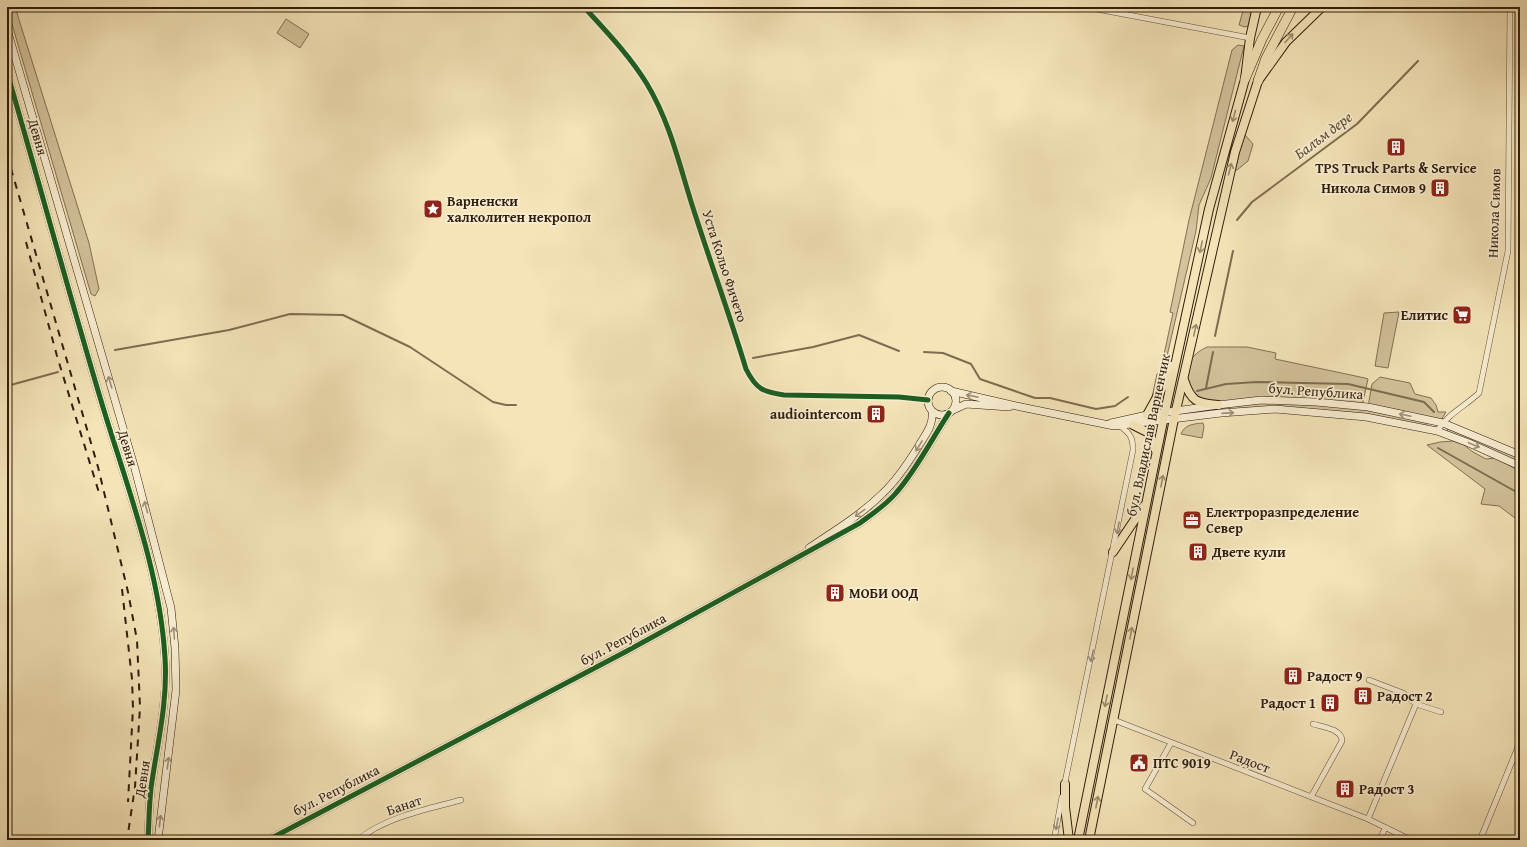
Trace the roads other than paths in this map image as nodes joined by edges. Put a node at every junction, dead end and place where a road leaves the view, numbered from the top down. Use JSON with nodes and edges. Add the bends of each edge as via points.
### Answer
{"nodes":[{"id":1,"x":584,"y":7,"type":"edge"},
{"id":2,"x":1086,"y":7,"type":"edge"},
{"id":3,"x":1257,"y":7,"type":"edge"},
{"id":4,"x":1279,"y":7,"type":"edge"},
{"id":5,"x":1293,"y":7,"type":"edge"},
{"id":6,"x":1322,"y":7,"type":"edge"},
{"id":7,"x":1510,"y":7,"type":"edge"},
{"id":8,"x":7,"y":29,"type":"edge"},
{"id":9,"x":1250,"y":38,"type":"junction"},
{"id":10,"x":7,"y":72,"type":"edge"},
{"id":11,"x":1245,"y":79,"type":"junction"},
{"id":12,"x":1258,"y":81,"type":"junction"},
{"id":13,"x":1179,"y":349,"type":"junction"},
{"id":14,"x":1184,"y":379,"type":"junction"},
{"id":15,"x":951,"y":391,"type":"junction"},
{"id":16,"x":928,"y":400,"type":"junction"},
{"id":17,"x":1218,"y":405,"type":"junction"},
{"id":18,"x":1020,"y":407,"type":"junction"},
{"id":19,"x":1176,"y":410,"type":"junction"},
{"id":20,"x":932,"y":411,"type":"junction"},
{"id":21,"x":951,"y":411,"type":"junction"},
{"id":22,"x":1165,"y":412,"type":"junction"},
{"id":23,"x":1147,"y":415,"type":"junction"},
{"id":24,"x":1174,"y":419,"type":"junction"},
{"id":25,"x":1163,"y":421,"type":"junction"},
{"id":26,"x":1443,"y":423,"type":"junction"},
{"id":27,"x":1105,"y":424,"type":"junction"},
{"id":28,"x":1133,"y":425,"type":"junction"},
{"id":29,"x":1120,"y":426,"type":"junction"},
{"id":30,"x":1437,"y":431,"type":"junction"},
{"id":31,"x":1156,"y":453,"type":"junction"},
{"id":32,"x":1520,"y":454,"type":"edge"},
{"id":33,"x":1520,"y":466,"type":"edge"},
{"id":34,"x":1146,"y":504,"type":"junction"},
{"id":35,"x":1113,"y":552,"type":"junction"},
{"id":36,"x":782,"y":565,"type":"junction"},
{"id":37,"x":1370,"y":680,"type":"dead end"},
{"id":38,"x":1416,"y":704,"type":"junction"},
{"id":39,"x":1441,"y":712,"type":"dead end"},
{"id":40,"x":1114,"y":720,"type":"junction"},
{"id":41,"x":1313,"y":724,"type":"dead end"},
{"id":42,"x":1520,"y":742,"type":"edge"},
{"id":43,"x":1171,"y":743,"type":"junction"},
{"id":44,"x":1065,"y":784,"type":"junction"},
{"id":45,"x":1311,"y":797,"type":"junction"},
{"id":46,"x":461,"y":800,"type":"dead end"},
{"id":47,"x":1368,"y":819,"type":"junction"},
{"id":48,"x":1193,"y":823,"type":"dead end"},
{"id":49,"x":1385,"y":828,"type":"junction"},
{"id":50,"x":282,"y":832,"type":"junction"},
{"id":51,"x":148,"y":840,"type":"edge"},
{"id":52,"x":158,"y":840,"type":"edge"},
{"id":53,"x":268,"y":840,"type":"edge"},
{"id":54,"x":281,"y":840,"type":"edge"},
{"id":55,"x":358,"y":840,"type":"edge"},
{"id":56,"x":1054,"y":840,"type":"edge"},
{"id":57,"x":1069,"y":840,"type":"edge"},
{"id":58,"x":1078,"y":840,"type":"edge"},
{"id":59,"x":1089,"y":840,"type":"edge"},
{"id":60,"x":1380,"y":840,"type":"edge"},
{"id":61,"x":1411,"y":840,"type":"edge"},
{"id":62,"x":1480,"y":840,"type":"edge"}],
"edges":[{"from":1,"to":16,"type":"street","name":"Уста Кольо Фичето","via":[[628,57],[659,106],[679,158],[746,369],[755,383],[766,393],[784,395]]},
{"from":2,"to":9,"type":"street"},
{"from":3,"to":9,"type":"main road","name":"бул. Владислав Варненчик"},
{"from":4,"to":11,"type":"highway"},
{"from":5,"to":12,"type":"highway","via":[[1266,58]]},
{"from":12,"to":6,"type":"main road","name":"бул. Владислав Варненчик","one_way":true,"via":[[1300,26]]},
{"from":7,"to":26,"type":"street","name":"Никола Симов","via":[[1508,251],[1479,393]]},
{"from":52,"to":8,"type":"street","name":"Девня","one_way":true,"via":[[176,690],[175,641],[168,592],[127,440]]},
{"from":9,"to":11,"type":"main road","name":"бул. Владислав Варненчик"},
{"from":10,"to":51,"type":"street","name":"Девня","via":[[137,517],[160,609],[165,661],[164,700],[150,801]]},
{"from":11,"to":13,"type":"main road","name":"бул. Владислав Варненчик","one_way":true,"via":[[1209,209]]},
{"from":14,"to":12,"type":"main road","name":"бул. Владислав Варненчик","one_way":true,"via":[[1228,179],[1242,125]]},
{"from":13,"to":22,"type":"main road","name":"бул. Владислав Варненчик"},
{"from":13,"to":23,"type":"main road"},
{"from":14,"to":17,"type":"main road","via":[[1188,394],[1195,400]]},
{"from":14,"to":19,"type":"main road","name":"бул. Владислав Варненчик"},
{"from":15,"to":16,"type":"street","name":"бул. Република","via":[[939,388],[932,392]]},
{"from":18,"to":15,"type":"street","name":"бул. Република","one_way":true},
{"from":15,"to":21,"type":"street","via":[[956,400]]},
{"from":16,"to":20,"type":"street","name":"бул. Република"},
{"from":17,"to":19,"type":"street","name":"бул. Република"},
{"from":26,"to":17,"type":"street","name":"бул. Република","one_way":true,"via":[[1368,407],[1316,402],[1275,400]]},
{"from":18,"to":21,"type":"street","name":"бул. Република","via":[[966,404]]},
{"from":18,"to":27,"type":"street","name":"бул. Република"},
{"from":19,"to":22,"type":"street","name":"бул. Република"},
{"from":19,"to":24,"type":"main road","name":"бул. Владислав Варненчик"},
{"from":20,"to":21,"type":"street","name":"бул. Република","via":[[942,415]]},
{"from":20,"to":36,"type":"street","name":"бул. Република","one_way":true,"via":[[930,429],[884,493],[848,521]]},
{"from":21,"to":36,"type":"street","name":"бул. Република","via":[[911,473],[888,501],[840,535]]},
{"from":22,"to":23,"type":"street","name":"бул. Република"},
{"from":22,"to":25,"type":"main road","name":"бул. Владислав Варненчик"},
{"from":23,"to":27,"type":"street","name":"бул. Република"},
{"from":24,"to":25,"type":"street","name":"бул. Република"},
{"from":24,"to":30,"type":"street","name":"бул. Република","one_way":true,"via":[[1275,409],[1366,417]]},
{"from":40,"to":24,"type":"main road","name":"бул. Владислав Варненчик","one_way":true},
{"from":25,"to":28,"type":"street","name":"бул. Република"},
{"from":25,"to":31,"type":"main road","name":"бул. Владислав Варненчик"},
{"from":26,"to":30,"type":"street","name":"Никола Симов"},
{"from":26,"to":32,"type":"street","name":"бул. Република"},
{"from":27,"to":29,"type":"street","name":"бул. Република"},
{"from":28,"to":29,"type":"street","name":"бул. Република"},
{"from":28,"to":31,"type":"main road","via":[[1149,433]]},
{"from":29,"to":35,"type":"street","one_way":true,"via":[[1133,440],[1133,450]]},
{"from":30,"to":33,"type":"street","name":"бул. Република","one_way":true},
{"from":31,"to":34,"type":"main road","name":"бул. Владислав Варненчик"},
{"from":34,"to":35,"type":"main road"},
{"from":34,"to":58,"type":"main road","name":"бул. Владислав Варненчик","one_way":true},
{"from":35,"to":44,"type":"street","one_way":true},
{"from":36,"to":50,"type":"street","name":"бул. Република","via":[[527,704]]},
{"from":37,"to":38,"type":"street","via":[[1403,693]]},
{"from":38,"to":39,"type":"street"},
{"from":38,"to":47,"type":"street"},
{"from":40,"to":43,"type":"street","name":"Радост"},
{"from":59,"to":40,"type":"main road","name":"бул. Владислав Варненчик","one_way":true},
{"from":41,"to":45,"type":"street","via":[[1339,733],[1342,742]]},
{"from":42,"to":62,"type":"street"},
{"from":43,"to":45,"type":"street","name":"Радост"},
{"from":43,"to":48,"type":"street","via":[[1145,789]]},
{"from":44,"to":56,"type":"street","one_way":true},
{"from":44,"to":57,"type":"main road"},
{"from":45,"to":47,"type":"street","name":"Радост"},
{"from":46,"to":55,"type":"street","name":"Банат","via":[[392,821]]},
{"from":47,"to":49,"type":"street","name":"Радост"},
{"from":49,"to":60,"type":"street"},
{"from":49,"to":61,"type":"street","name":"Радост"},
{"from":50,"to":53,"type":"street","name":"бул. Република"},
{"from":50,"to":54,"type":"street"}]}
